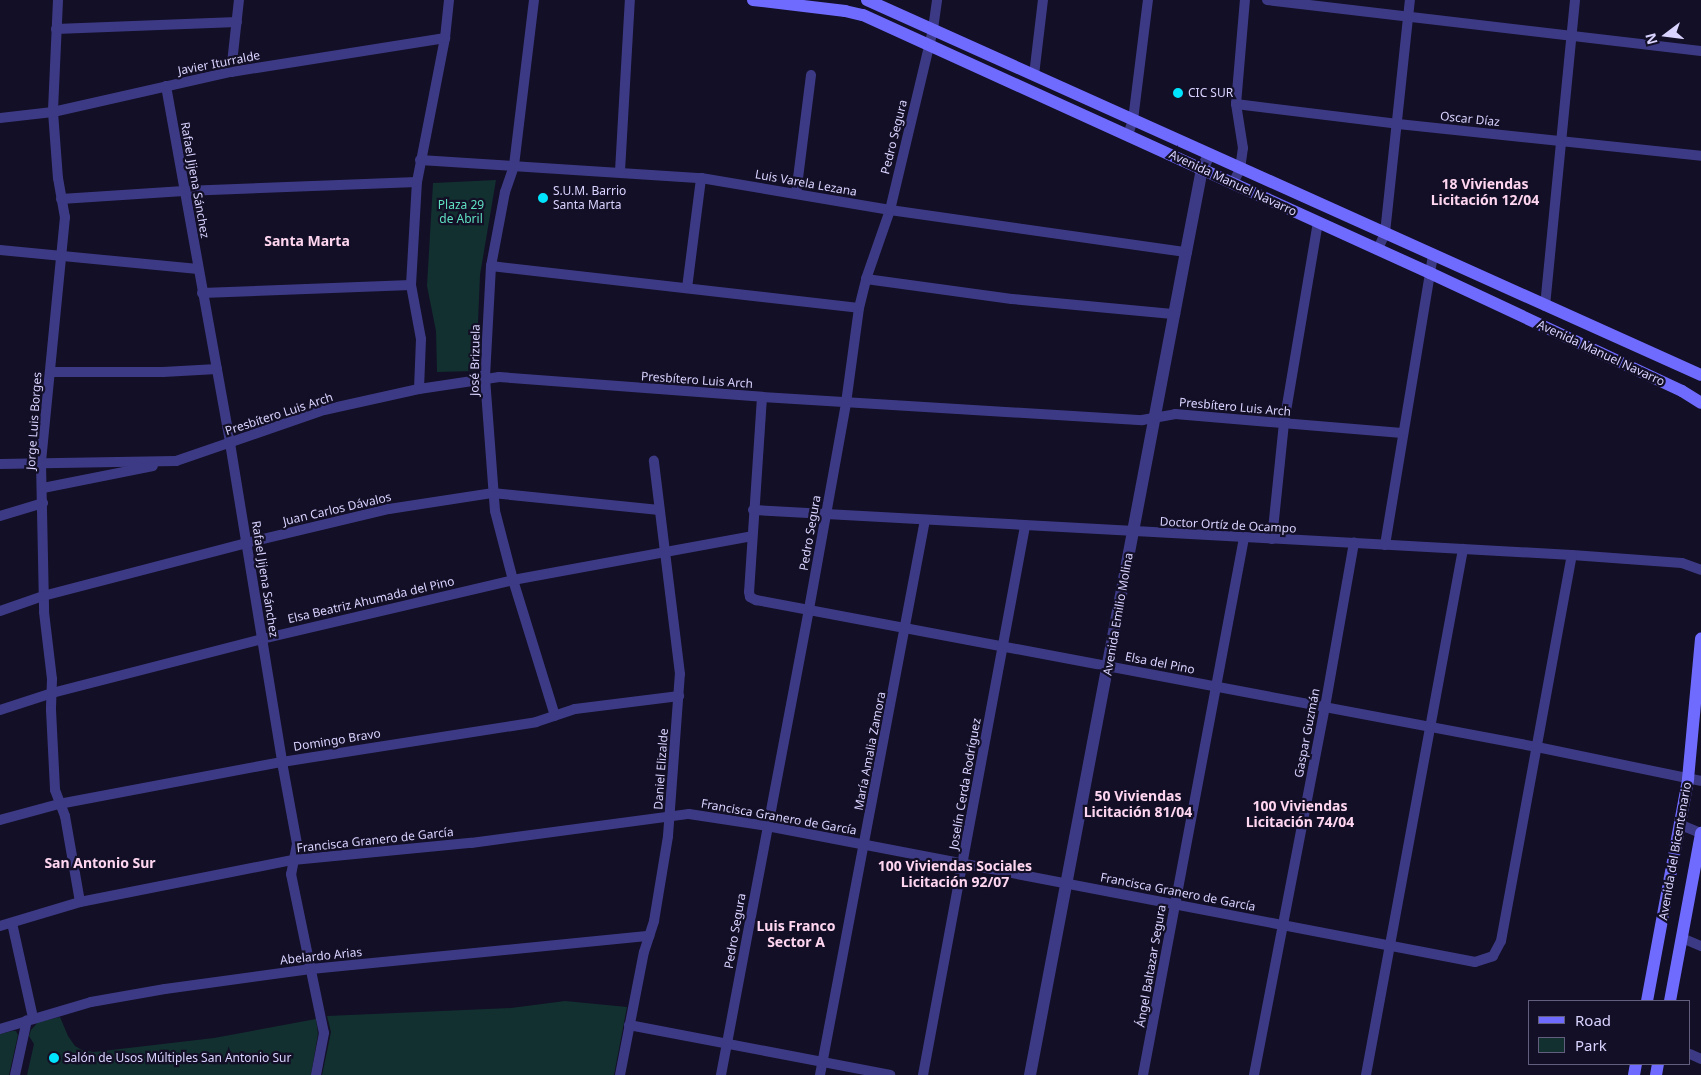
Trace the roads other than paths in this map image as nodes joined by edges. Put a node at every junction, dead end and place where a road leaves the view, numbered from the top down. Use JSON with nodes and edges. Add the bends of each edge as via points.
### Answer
{"nodes":[{"id":1,"x":58,"y":0,"type":"edge"},
{"id":2,"x":239,"y":0,"type":"edge"},
{"id":3,"x":449,"y":0,"type":"edge"},
{"id":4,"x":534,"y":0,"type":"edge"},
{"id":5,"x":630,"y":0,"type":"edge"},
{"id":6,"x":753,"y":0,"type":"edge"},
{"id":7,"x":868,"y":0,"type":"edge"},
{"id":8,"x":937,"y":0,"type":"edge"},
{"id":9,"x":1043,"y":0,"type":"edge"},
{"id":10,"x":1148,"y":0,"type":"edge"},
{"id":11,"x":1245,"y":0,"type":"edge"},
{"id":12,"x":1267,"y":0,"type":"edge"},
{"id":13,"x":1410,"y":0,"type":"edge"},
{"id":14,"x":1575,"y":0,"type":"edge"},
{"id":15,"x":1408,"y":18,"type":"junction"},
{"id":16,"x":237,"y":22,"type":"junction"},
{"id":17,"x":56,"y":29,"type":"junction"},
{"id":18,"x":934,"y":29,"type":"junction"},
{"id":19,"x":1572,"y":36,"type":"junction"},
{"id":20,"x":445,"y":38,"type":"junction"},
{"id":21,"x":930,"y":45,"type":"junction"},
{"id":22,"x":1701,"y":51,"type":"edge"},
{"id":23,"x":231,"y":72,"type":"junction"},
{"id":24,"x":811,"y":75,"type":"dead end"},
{"id":25,"x":1034,"y":75,"type":"junction"},
{"id":26,"x":166,"y":86,"type":"junction"},
{"id":27,"x":1236,"y":104,"type":"junction"},
{"id":28,"x":53,"y":112,"type":"junction"},
{"id":29,"x":0,"y":118,"type":"edge"},
{"id":30,"x":1133,"y":120,"type":"junction"},
{"id":31,"x":1398,"y":124,"type":"junction"},
{"id":32,"x":1128,"y":135,"type":"junction"},
{"id":33,"x":1561,"y":141,"type":"junction"},
{"id":34,"x":1209,"y":155,"type":"junction"},
{"id":35,"x":1701,"y":156,"type":"edge"},
{"id":36,"x":420,"y":160,"type":"junction"},
{"id":37,"x":514,"y":166,"type":"junction"},
{"id":38,"x":1202,"y":169,"type":"junction"},
{"id":39,"x":1240,"y":169,"type":"junction"},
{"id":40,"x":620,"y":171,"type":"junction"},
{"id":41,"x":701,"y":178,"type":"junction"},
{"id":42,"x":417,"y":182,"type":"junction"},
{"id":43,"x":1233,"y":183,"type":"junction"},
{"id":44,"x":184,"y":190,"type":"junction"},
{"id":45,"x":796,"y":194,"type":"junction"},
{"id":46,"x":61,"y":199,"type":"junction"},
{"id":47,"x":890,"y":210,"type":"junction"},
{"id":48,"x":1318,"y":222,"type":"junction"},
{"id":49,"x":1385,"y":233,"type":"junction"},
{"id":50,"x":1378,"y":249,"type":"junction"},
{"id":51,"x":0,"y":250,"type":"edge"},
{"id":52,"x":1186,"y":252,"type":"junction"},
{"id":53,"x":62,"y":255,"type":"junction"},
{"id":54,"x":1433,"y":255,"type":"junction"},
{"id":55,"x":491,"y":266,"type":"junction"},
{"id":56,"x":198,"y":269,"type":"junction"},
{"id":57,"x":1430,"y":273,"type":"junction"},
{"id":58,"x":866,"y":278,"type":"junction"},
{"id":59,"x":411,"y":285,"type":"junction"},
{"id":60,"x":687,"y":288,"type":"junction"},
{"id":61,"x":202,"y":293,"type":"junction"},
{"id":62,"x":1545,"y":306,"type":"junction"},
{"id":63,"x":859,"y":308,"type":"junction"},
{"id":64,"x":1174,"y":314,"type":"junction"},
{"id":65,"x":217,"y":369,"type":"junction"},
{"id":66,"x":50,"y":372,"type":"junction"},
{"id":67,"x":1701,"y":375,"type":"edge"},
{"id":68,"x":485,"y":378,"type":"junction"},
{"id":69,"x":419,"y":390,"type":"junction"},
{"id":70,"x":762,"y":397,"type":"junction"},
{"id":71,"x":846,"y":403,"type":"junction"},
{"id":72,"x":1701,"y":403,"type":"edge"},
{"id":73,"x":1156,"y":418,"type":"junction"},
{"id":74,"x":1284,"y":423,"type":"junction"},
{"id":75,"x":1402,"y":433,"type":"junction"},
{"id":76,"x":230,"y":443,"type":"junction"},
{"id":77,"x":176,"y":461,"type":"junction"},
{"id":78,"x":654,"y":461,"type":"dead end"},
{"id":79,"x":42,"y":463,"type":"junction"},
{"id":80,"x":0,"y":464,"type":"edge"},
{"id":81,"x":43,"y":488,"type":"junction"},
{"id":82,"x":492,"y":493,"type":"junction"},
{"id":83,"x":43,"y":503,"type":"junction"},
{"id":84,"x":659,"y":510,"type":"junction"},
{"id":85,"x":753,"y":510,"type":"junction"},
{"id":86,"x":826,"y":515,"type":"junction"},
{"id":87,"x":0,"y":516,"type":"edge"},
{"id":88,"x":925,"y":520,"type":"junction"},
{"id":89,"x":1025,"y":526,"type":"junction"},
{"id":90,"x":1133,"y":533,"type":"junction"},
{"id":91,"x":752,"y":536,"type":"junction"},
{"id":92,"x":1244,"y":538,"type":"junction"},
{"id":93,"x":1272,"y":539,"type":"junction"},
{"id":94,"x":246,"y":543,"type":"junction"},
{"id":95,"x":1354,"y":543,"type":"junction"},
{"id":96,"x":1385,"y":545,"type":"junction"},
{"id":97,"x":1464,"y":549,"type":"junction"},
{"id":98,"x":664,"y":551,"type":"junction"},
{"id":99,"x":1572,"y":555,"type":"junction"},
{"id":100,"x":1701,"y":570,"type":"edge"},
{"id":101,"x":513,"y":580,"type":"junction"},
{"id":102,"x":43,"y":596,"type":"junction"},
{"id":103,"x":809,"y":609,"type":"junction"},
{"id":104,"x":0,"y":611,"type":"edge"},
{"id":105,"x":906,"y":627,"type":"junction"},
{"id":106,"x":262,"y":638,"type":"junction"},
{"id":107,"x":1701,"y":639,"type":"edge"},
{"id":108,"x":1003,"y":646,"type":"junction"},
{"id":109,"x":1108,"y":666,"type":"junction"},
{"id":110,"x":1216,"y":686,"type":"junction"},
{"id":111,"x":52,"y":693,"type":"junction"},
{"id":112,"x":679,"y":696,"type":"junction"},
{"id":113,"x":1325,"y":707,"type":"junction"},
{"id":114,"x":0,"y":710,"type":"edge"},
{"id":115,"x":555,"y":716,"type":"junction"},
{"id":116,"x":1431,"y":727,"type":"junction"},
{"id":117,"x":1537,"y":747,"type":"junction"},
{"id":118,"x":282,"y":762,"type":"junction"},
{"id":119,"x":1695,"y":780,"type":"edge"},
{"id":120,"x":59,"y":804,"type":"junction"},
{"id":121,"x":670,"y":816,"type":"junction"},
{"id":122,"x":0,"y":820,"type":"edge"},
{"id":123,"x":767,"y":826,"type":"junction"},
{"id":124,"x":1681,"y":826,"type":"junction"},
{"id":125,"x":1701,"y":833,"type":"edge"},
{"id":126,"x":864,"y":844,"type":"junction"},
{"id":127,"x":293,"y":860,"type":"junction"},
{"id":128,"x":963,"y":863,"type":"junction"},
{"id":129,"x":1067,"y":883,"type":"junction"},
{"id":130,"x":80,"y":902,"type":"junction"},
{"id":131,"x":1175,"y":904,"type":"junction"},
{"id":132,"x":12,"y":923,"type":"junction"},
{"id":133,"x":1283,"y":925,"type":"junction"},
{"id":134,"x":0,"y":926,"type":"edge"},
{"id":135,"x":649,"y":936,"type":"junction"},
{"id":136,"x":1682,"y":938,"type":"junction"},
{"id":137,"x":1390,"y":945,"type":"junction"},
{"id":138,"x":1701,"y":946,"type":"edge"},
{"id":139,"x":311,"y":969,"type":"junction"},
{"id":140,"x":1647,"y":1000,"type":"edge"},
{"id":141,"x":1670,"y":1000,"type":"edge"},
{"id":142,"x":30,"y":1019,"type":"junction"},
{"id":143,"x":629,"y":1025,"type":"junction"},
{"id":144,"x":0,"y":1028,"type":"edge"},
{"id":145,"x":727,"y":1044,"type":"junction"},
{"id":146,"x":823,"y":1062,"type":"junction"},
{"id":147,"x":15,"y":1075,"type":"edge"},
{"id":148,"x":316,"y":1075,"type":"edge"},
{"id":149,"x":620,"y":1075,"type":"edge"},
{"id":150,"x":721,"y":1075,"type":"edge"},
{"id":151,"x":820,"y":1075,"type":"edge"},
{"id":152,"x":890,"y":1075,"type":"edge"},
{"id":153,"x":923,"y":1075,"type":"edge"},
{"id":154,"x":1030,"y":1075,"type":"edge"},
{"id":155,"x":1143,"y":1075,"type":"edge"},
{"id":156,"x":1254,"y":1075,"type":"edge"},
{"id":157,"x":1366,"y":1075,"type":"edge"}],
"edges":[{"from":1,"to":17,"type":"street","name":"Jorge Luis Borges"},
{"from":2,"to":16,"type":"street"},
{"from":3,"to":20,"type":"street"},
{"from":4,"to":37,"type":"street","name":"José Brizuela"},
{"from":5,"to":40,"type":"street"},
{"from":6,"to":21,"type":"main road","name":"Avenida Manuel Navarro","via":[[863,15]]},
{"from":7,"to":18,"type":"main road","name":"Avenida Manuel Navarro"},
{"from":8,"to":18,"type":"street","name":"Pedro Segura"},
{"from":9,"to":25,"type":"street"},
{"from":10,"to":30,"type":"street"},
{"from":11,"to":27,"type":"street"},
{"from":12,"to":15,"type":"street"},
{"from":13,"to":15,"type":"street"},
{"from":14,"to":19,"type":"street"},
{"from":15,"to":19,"type":"street"},
{"from":15,"to":31,"type":"street"},
{"from":16,"to":17,"type":"street"},
{"from":16,"to":23,"type":"street"},
{"from":17,"to":28,"type":"street","name":"Jorge Luis Borges"},
{"from":18,"to":21,"type":"street","name":"Pedro Segura"},
{"from":18,"to":25,"type":"main road","name":"Avenida Manuel Navarro"},
{"from":19,"to":22,"type":"street"},
{"from":19,"to":33,"type":"street"},
{"from":20,"to":23,"type":"street","name":"Javier Iturralde"},
{"from":20,"to":36,"type":"street"},
{"from":21,"to":32,"type":"main road","name":"Avenida Manuel Navarro"},
{"from":21,"to":47,"type":"street","name":"Pedro Segura"},
{"from":23,"to":26,"type":"street","name":"Javier Iturralde"},
{"from":24,"to":45,"type":"street"},
{"from":25,"to":30,"type":"main road","name":"Avenida Manuel Navarro"},
{"from":26,"to":28,"type":"street","name":"Javier Iturralde"},
{"from":26,"to":44,"type":"street","name":"Rafael Jijena Sánchez"},
{"from":27,"to":31,"type":"street","name":"Oscar Díaz"},
{"from":27,"to":39,"type":"street","via":[[1243,148]]},
{"from":28,"to":29,"type":"street","name":"Javier Iturralde"},
{"from":28,"to":46,"type":"street","name":"Jorge Luis Borges"},
{"from":30,"to":32,"type":"street"},
{"from":30,"to":34,"type":"main road","name":"Avenida Manuel Navarro"},
{"from":31,"to":33,"type":"street","name":"Oscar Díaz"},
{"from":31,"to":49,"type":"street"},
{"from":32,"to":38,"type":"main road","name":"Avenida Manuel Navarro"},
{"from":33,"to":35,"type":"street","name":"Oscar Díaz"},
{"from":33,"to":62,"type":"street"},
{"from":34,"to":38,"type":"street","name":"Avenida Emilio Molina"},
{"from":34,"to":39,"type":"main road","name":"Avenida Manuel Navarro"},
{"from":36,"to":37,"type":"street","name":"Luis Varela Lezana"},
{"from":36,"to":42,"type":"street"},
{"from":37,"to":40,"type":"street","name":"Luis Varela Lezana"},
{"from":37,"to":55,"type":"street","name":"José Brizuela","via":[[505,192]]},
{"from":38,"to":43,"type":"main road","name":"Avenida Manuel Navarro"},
{"from":38,"to":52,"type":"street","name":"Avenida Emilio Molina"},
{"from":39,"to":43,"type":"street"},
{"from":39,"to":49,"type":"main road","name":"Avenida Manuel Navarro"},
{"from":40,"to":41,"type":"street","name":"Luis Varela Lezana"},
{"from":41,"to":45,"type":"street","name":"Luis Varela Lezana"},
{"from":41,"to":60,"type":"street"},
{"from":42,"to":44,"type":"street"},
{"from":42,"to":59,"type":"street"},
{"from":43,"to":48,"type":"main road","name":"Avenida Manuel Navarro"},
{"from":44,"to":46,"type":"street"},
{"from":44,"to":56,"type":"street","name":"Rafael Jijena Sánchez"},
{"from":45,"to":47,"type":"street","name":"Luis Varela Lezana"},
{"from":46,"to":53,"type":"street","name":"Jorge Luis Borges","via":[[65,217]]},
{"from":47,"to":52,"type":"street","name":"Luis Varela Lezana"},
{"from":47,"to":58,"type":"street","name":"Pedro Segura"},
{"from":48,"to":50,"type":"main road","name":"Avenida Manuel Navarro"},
{"from":48,"to":74,"type":"street"},
{"from":49,"to":50,"type":"street"},
{"from":49,"to":54,"type":"main road","name":"Avenida Manuel Navarro"},
{"from":50,"to":57,"type":"main road","name":"Avenida Manuel Navarro"},
{"from":51,"to":53,"type":"street"},
{"from":52,"to":64,"type":"street","name":"Avenida Emilio Molina"},
{"from":53,"to":56,"type":"street"},
{"from":53,"to":66,"type":"street","name":"Jorge Luis Borges"},
{"from":54,"to":57,"type":"street"},
{"from":54,"to":62,"type":"main road","name":"Avenida Manuel Navarro"},
{"from":55,"to":60,"type":"street"},
{"from":55,"to":68,"type":"street","name":"José Brizuela"},
{"from":56,"to":61,"type":"street","name":"Rafael Jijena Sánchez"},
{"from":57,"to":72,"type":"main road","name":"Avenida Manuel Navarro","via":[[1682,391]]},
{"from":57,"to":75,"type":"street"},
{"from":58,"to":63,"type":"street","name":"Pedro Segura"},
{"from":58,"to":64,"type":"street","via":[[1012,299]]},
{"from":59,"to":61,"type":"street"},
{"from":59,"to":69,"type":"street","via":[[421,339]]},
{"from":60,"to":63,"type":"street"},
{"from":61,"to":65,"type":"street","name":"Rafael Jijena Sánchez"},
{"from":62,"to":67,"type":"main road","name":"Avenida Manuel Navarro"},
{"from":63,"to":71,"type":"street","name":"Pedro Segura"},
{"from":64,"to":73,"type":"street","name":"Avenida Emilio Molina"},
{"from":65,"to":66,"type":"street"},
{"from":65,"to":76,"type":"street","name":"Rafael Jijena Sánchez"},
{"from":66,"to":79,"type":"street","name":"Jorge Luis Borges"},
{"from":68,"to":69,"type":"street","name":"Presbítero Luis Arch"},
{"from":68,"to":70,"type":"street","name":"Presbítero Luis Arch"},
{"from":68,"to":82,"type":"street","name":"José Brizuela"},
{"from":69,"to":76,"type":"street","name":"Presbítero Luis Arch","via":[[324,410]]},
{"from":70,"to":71,"type":"street","name":"Presbítero Luis Arch"},
{"from":70,"to":85,"type":"street"},
{"from":71,"to":73,"type":"street","name":"Presbítero Luis Arch","via":[[1142,420]]},
{"from":71,"to":86,"type":"street","name":"Pedro Segura"},
{"from":73,"to":74,"type":"street","name":"Presbítero Luis Arch","via":[[1175,414]]},
{"from":73,"to":90,"type":"street","name":"Avenida Emilio Molina"},
{"from":74,"to":75,"type":"street","name":"Presbítero Luis Arch"},
{"from":74,"to":93,"type":"street"},
{"from":75,"to":96,"type":"street"},
{"from":76,"to":77,"type":"street","name":"Presbítero Luis Arch"},
{"from":76,"to":94,"type":"street","name":"Rafael Jijena Sánchez"},
{"from":77,"to":79,"type":"street","name":"Presbítero Luis Arch"},
{"from":77,"to":81,"type":"street"},
{"from":78,"to":84,"type":"street","name":"Daniel Elizalde"},
{"from":79,"to":80,"type":"street","name":"Presbítero Luis Arch"},
{"from":79,"to":81,"type":"street","name":"Jorge Luis Borges"},
{"from":81,"to":83,"type":"street","name":"Jorge Luis Borges"},
{"from":82,"to":84,"type":"street","name":"Juan Carlos Dávalos"},
{"from":82,"to":94,"type":"street","name":"Juan Carlos Dávalos","via":[[389,509]]},
{"from":82,"to":101,"type":"street","name":"José Brizuela"},
{"from":83,"to":87,"type":"street"},
{"from":83,"to":102,"type":"street","name":"Jorge Luis Borges"},
{"from":84,"to":98,"type":"street","name":"Daniel Elizalde"},
{"from":85,"to":86,"type":"street","name":"Doctor Ortíz de Ocampo"},
{"from":85,"to":91,"type":"street"},
{"from":86,"to":88,"type":"street","name":"Doctor Ortíz de Ocampo"},
{"from":86,"to":103,"type":"street","name":"Pedro Segura"},
{"from":88,"to":89,"type":"street","name":"Doctor Ortíz de Ocampo"},
{"from":88,"to":105,"type":"street","name":"María Amalia Zamora"},
{"from":89,"to":90,"type":"street","name":"Doctor Ortíz de Ocampo"},
{"from":89,"to":108,"type":"street","name":"Joselín Cerda Rodríguez"},
{"from":90,"to":92,"type":"street","name":"Doctor Ortíz de Ocampo"},
{"from":90,"to":109,"type":"street","name":"Avenida Emilio Molina"},
{"from":91,"to":98,"type":"street","name":"Elsa Beatriz Ahumada del Pino"},
{"from":91,"to":103,"type":"street","name":"Elsa del Pino","via":[[750,597]]},
{"from":92,"to":93,"type":"street","name":"Doctor Ortíz de Ocampo"},
{"from":92,"to":110,"type":"street","name":"Ángel Baltazar Segura"},
{"from":93,"to":95,"type":"street","name":"Doctor Ortíz de Ocampo"},
{"from":94,"to":102,"type":"street","name":"Juan Carlos Dávalos"},
{"from":94,"to":106,"type":"street","name":"Rafael Jijena Sánchez"},
{"from":95,"to":96,"type":"street","name":"Doctor Ortíz de Ocampo"},
{"from":95,"to":113,"type":"street","name":"Gaspar Guzmán"},
{"from":96,"to":97,"type":"street","name":"Doctor Ortíz de Ocampo"},
{"from":97,"to":99,"type":"street","name":"Doctor Ortíz de Ocampo"},
{"from":97,"to":116,"type":"street"},
{"from":98,"to":101,"type":"street","name":"Elsa Beatriz Ahumada del Pino"},
{"from":98,"to":112,"type":"street","name":"Daniel Elizalde","via":[[680,674]]},
{"from":99,"to":100,"type":"street","name":"Doctor Ortíz de Ocampo","via":[[1682,563]]},
{"from":99,"to":117,"type":"street"},
{"from":101,"to":106,"type":"street","name":"Elsa Beatriz Ahumada del Pino"},
{"from":101,"to":115,"type":"street","name":"José Brizuela"},
{"from":102,"to":104,"type":"street","name":"Juan Carlos Dávalos"},
{"from":102,"to":111,"type":"street","name":"Jorge Luis Borges"},
{"from":103,"to":105,"type":"street","name":"Elsa del Pino"},
{"from":103,"to":123,"type":"street","name":"Pedro Segura"},
{"from":105,"to":108,"type":"street","name":"Elsa del Pino"},
{"from":105,"to":126,"type":"street","name":"María Amalia Zamora"},
{"from":106,"to":111,"type":"street","name":"Elsa Beatriz Ahumada del Pino"},
{"from":106,"to":118,"type":"street","name":"Rafael Jijena Sánchez"},
{"from":107,"to":119,"type":"main road","name":"Avenida del Bicentenario"},
{"from":108,"to":109,"type":"street","name":"Elsa del Pino"},
{"from":108,"to":128,"type":"street","name":"Joselín Cerda Rodríguez"},
{"from":109,"to":110,"type":"street","name":"Elsa del Pino"},
{"from":109,"to":129,"type":"street","name":"Avenida Emilio Molina"},
{"from":110,"to":113,"type":"street","name":"Elsa del Pino"},
{"from":110,"to":131,"type":"street","name":"Ángel Baltazar Segura"},
{"from":111,"to":114,"type":"street","name":"Elsa Beatriz Ahumada del Pino"},
{"from":111,"to":120,"type":"street","name":"Jorge Luis Borges","via":[[54,790]]},
{"from":112,"to":115,"type":"street","name":"Domingo Bravo","via":[[575,710]]},
{"from":112,"to":121,"type":"street","name":"Daniel Elizalde"},
{"from":113,"to":116,"type":"street","name":"Elsa del Pino"},
{"from":113,"to":133,"type":"street","name":"Gaspar Guzmán"},
{"from":115,"to":118,"type":"street","name":"Domingo Bravo","via":[[536,722]]},
{"from":116,"to":117,"type":"street","name":"Elsa del Pino"},
{"from":116,"to":137,"type":"street"},
{"from":117,"to":119,"type":"street","name":"Elsa del Pino"},
{"from":117,"to":137,"type":"street","name":"Francisca Granero de García","via":[[1501,940],[1493,956],[1475,962]]},
{"from":118,"to":120,"type":"street","name":"Domingo Bravo"},
{"from":118,"to":127,"type":"street","name":"Rafael Jijena Sánchez","via":[[297,844]]},
{"from":119,"to":124,"type":"main road","name":"Avenida del Bicentenario"},
{"from":120,"to":122,"type":"street","name":"Domingo Bravo"},
{"from":120,"to":130,"type":"street","name":"Jorge Luis Borges","via":[[65,816]]},
{"from":121,"to":123,"type":"street","name":"Francisca Granero de García","via":[[706,816]]},
{"from":121,"to":127,"type":"street","name":"Francisca Granero de García","via":[[470,843]]},
{"from":121,"to":135,"type":"street","name":"Daniel Elizalde"},
{"from":123,"to":126,"type":"street","name":"Francisca Granero de García"},
{"from":123,"to":145,"type":"street","name":"Pedro Segura"},
{"from":124,"to":125,"type":"street"},
{"from":124,"to":140,"type":"main road","name":"Avenida del Bicentenario"},
{"from":125,"to":136,"type":"main road","name":"Avenida del Bicentenario"},
{"from":126,"to":128,"type":"street","name":"Francisca Granero de García"},
{"from":126,"to":146,"type":"street","name":"María Amalia Zamora"},
{"from":127,"to":130,"type":"street","name":"Francisca Granero de García"},
{"from":127,"to":139,"type":"street","name":"Rafael Jijena Sánchez","via":[[291,874]]},
{"from":128,"to":129,"type":"street","name":"Francisca Granero de García"},
{"from":128,"to":153,"type":"street","name":"Joselín Cerda Rodríguez"},
{"from":129,"to":131,"type":"street","name":"Francisca Granero de García"},
{"from":129,"to":154,"type":"street","name":"Avenida Emilio Molina"},
{"from":130,"to":132,"type":"street","name":"Francisca Granero de García"},
{"from":131,"to":133,"type":"street","name":"Francisca Granero de García"},
{"from":131,"to":155,"type":"street","name":"Ángel Baltazar Segura"},
{"from":132,"to":134,"type":"street","name":"Francisca Granero de García"},
{"from":132,"to":142,"type":"street"},
{"from":133,"to":137,"type":"street","name":"Francisca Granero de García"},
{"from":133,"to":156,"type":"street","name":"Gaspar Guzmán"},
{"from":135,"to":139,"type":"street","name":"Abelardo Arias"},
{"from":135,"to":143,"type":"street","name":"Daniel Elizalde"},
{"from":136,"to":138,"type":"street"},
{"from":136,"to":141,"type":"main road","name":"Avenida del Bicentenario"},
{"from":137,"to":157,"type":"street"},
{"from":139,"to":142,"type":"street","name":"Abelardo Arias","via":[[111,998]]},
{"from":139,"to":148,"type":"street","name":"Rafael Jijena Sánchez","via":[[324,1033]]},
{"from":142,"to":144,"type":"street","name":"Abelardo Arias"},
{"from":142,"to":147,"type":"street"},
{"from":143,"to":145,"type":"street"},
{"from":143,"to":149,"type":"street","name":"Daniel Elizalde"},
{"from":145,"to":146,"type":"street"},
{"from":145,"to":150,"type":"street","name":"Pedro Segura"},
{"from":146,"to":151,"type":"street","name":"María Amalia Zamora"},
{"from":146,"to":152,"type":"street"}]}
